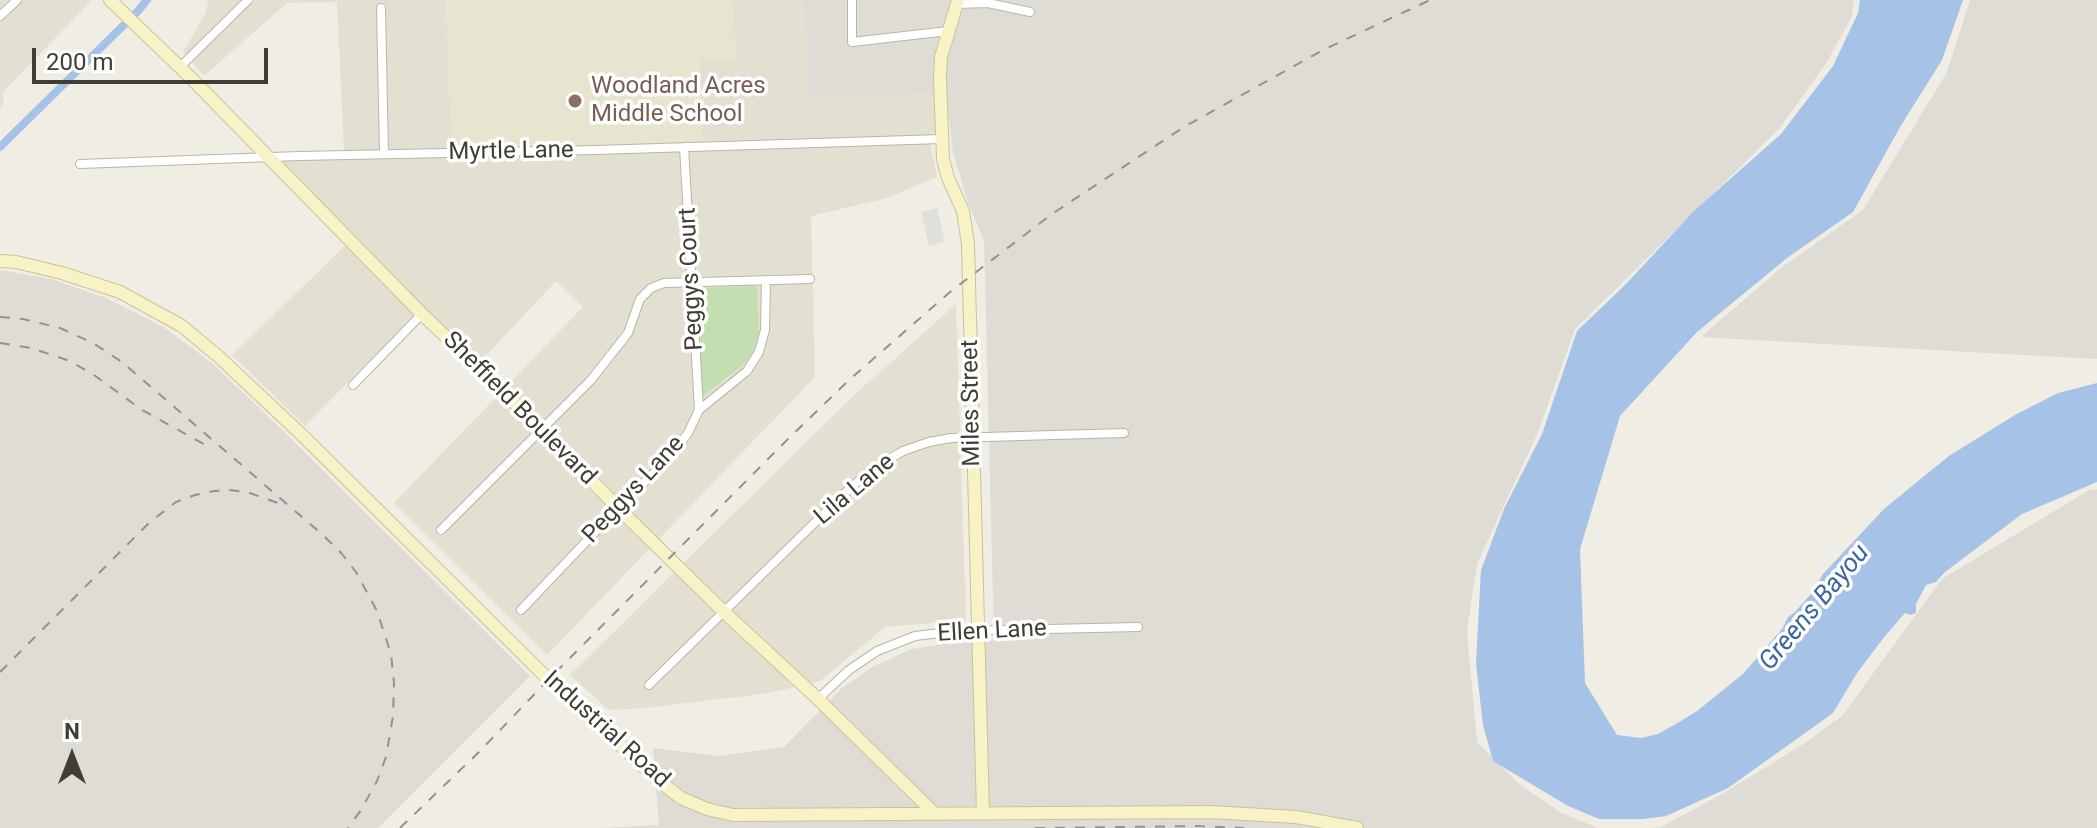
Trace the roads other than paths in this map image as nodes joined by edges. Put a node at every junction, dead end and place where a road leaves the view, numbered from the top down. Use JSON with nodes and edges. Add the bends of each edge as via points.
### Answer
{"nodes":[{"id":1,"x":17,"y":0,"type":"edge"},
{"id":2,"x":110,"y":0,"type":"edge"},
{"id":3,"x":248,"y":0,"type":"edge"},
{"id":4,"x":852,"y":0,"type":"edge"},
{"id":5,"x":958,"y":2,"type":"edge"},
{"id":6,"x":381,"y":8,"type":"dead end"},
{"id":7,"x":1030,"y":12,"type":"dead end"},
{"id":8,"x":0,"y":16,"type":"edge"},
{"id":9,"x":948,"y":31,"type":"junction"},
{"id":10,"x":179,"y":68,"type":"junction"},
{"id":11,"x":942,"y":139,"type":"junction"},
{"id":12,"x":684,"y":147,"type":"junction"},
{"id":13,"x":384,"y":154,"type":"junction"},
{"id":14,"x":267,"y":158,"type":"junction"},
{"id":15,"x":80,"y":164,"type":"dead end"},
{"id":16,"x":0,"y":261,"type":"edge"},
{"id":17,"x":810,"y":279,"type":"dead end"},
{"id":18,"x":766,"y":281,"type":"junction"},
{"id":19,"x":692,"y":282,"type":"junction"},
{"id":20,"x":422,"y":314,"type":"junction"},
{"id":21,"x":353,"y":385,"type":"dead end"},
{"id":22,"x":699,"y":410,"type":"junction"},
{"id":23,"x":542,"y":429,"type":"junction"},
{"id":24,"x":1124,"y":433,"type":"dead end"},
{"id":25,"x":972,"y":437,"type":"junction"},
{"id":26,"x":618,"y":508,"type":"junction"},
{"id":27,"x":441,"y":530,"type":"dead end"},
{"id":28,"x":521,"y":610,"type":"dead end"},
{"id":29,"x":724,"y":612,"type":"junction"},
{"id":30,"x":1138,"y":627,"type":"dead end"},
{"id":31,"x":979,"y":631,"type":"junction"},
{"id":32,"x":649,"y":685,"type":"dead end"},
{"id":33,"x":818,"y":699,"type":"junction"},
{"id":34,"x":934,"y":813,"type":"junction"},
{"id":35,"x":983,"y":813,"type":"junction"},
{"id":36,"x":1357,"y":828,"type":"edge"}],
"edges":[{"from":1,"to":8,"type":"street"},
{"from":2,"to":10,"type":"street","name":"Sheffield Boulevard"},
{"from":3,"to":10,"type":"street"},
{"from":4,"to":9,"type":"street","via":[[852,42]]},
{"from":5,"to":7,"type":"street"},
{"from":5,"to":9,"type":"street","name":"Miles Street"},
{"from":6,"to":13,"type":"street"},
{"from":9,"to":11,"type":"street","name":"Miles Street","via":[[941,57]]},
{"from":10,"to":14,"type":"street","name":"Sheffield Boulevard"},
{"from":11,"to":12,"type":"street","name":"Myrtle Lane"},
{"from":11,"to":25,"type":"street","name":"Miles Street","via":[[945,169],[967,231]]},
{"from":12,"to":13,"type":"street","name":"Myrtle Lane"},
{"from":12,"to":19,"type":"street","name":"Peggys Court"},
{"from":13,"to":14,"type":"street","name":"Myrtle Lane"},
{"from":14,"to":15,"type":"street","name":"Myrtle Lane"},
{"from":14,"to":20,"type":"street","name":"Sheffield Boulevard"},
{"from":16,"to":34,"type":"street","name":"Industrial Road","via":[[120,292],[182,326],[303,436],[544,675],[681,798],[733,815]]},
{"from":17,"to":18,"type":"street"},
{"from":18,"to":19,"type":"street"},
{"from":18,"to":22,"type":"street","name":"Peggys Lane","via":[[759,352],[747,371]]},
{"from":19,"to":22,"type":"street","name":"Peggys Court"},
{"from":19,"to":23,"type":"street","via":[[651,288],[640,299],[616,349]]},
{"from":20,"to":21,"type":"street"},
{"from":20,"to":23,"type":"street","name":"Sheffield Boulevard"},
{"from":22,"to":26,"type":"street","name":"Peggys Lane","via":[[668,459]]},
{"from":23,"to":26,"type":"street","name":"Sheffield Boulevard"},
{"from":23,"to":27,"type":"street"},
{"from":24,"to":25,"type":"street","name":"Lila Lane"},
{"from":25,"to":29,"type":"street","name":"Lila Lane","via":[[929,442],[871,470]]},
{"from":25,"to":31,"type":"street","name":"Miles Street"},
{"from":26,"to":28,"type":"street","name":"Peggys Lane"},
{"from":26,"to":29,"type":"street","name":"Sheffield Boulevard"},
{"from":29,"to":32,"type":"street","name":"Lila Lane"},
{"from":29,"to":33,"type":"street","name":"Sheffield Boulevard"},
{"from":30,"to":31,"type":"street","name":"Ellen Lane"},
{"from":31,"to":33,"type":"street","name":"Ellen Lane","via":[[915,636],[877,651]]},
{"from":31,"to":35,"type":"street","name":"Miles Street"},
{"from":33,"to":34,"type":"street","name":"Sheffield Boulevard"},
{"from":34,"to":35,"type":"street","name":"Industrial Road"},
{"from":35,"to":36,"type":"street","name":"Industrial Road","via":[[1211,812],[1296,817]]}]}
